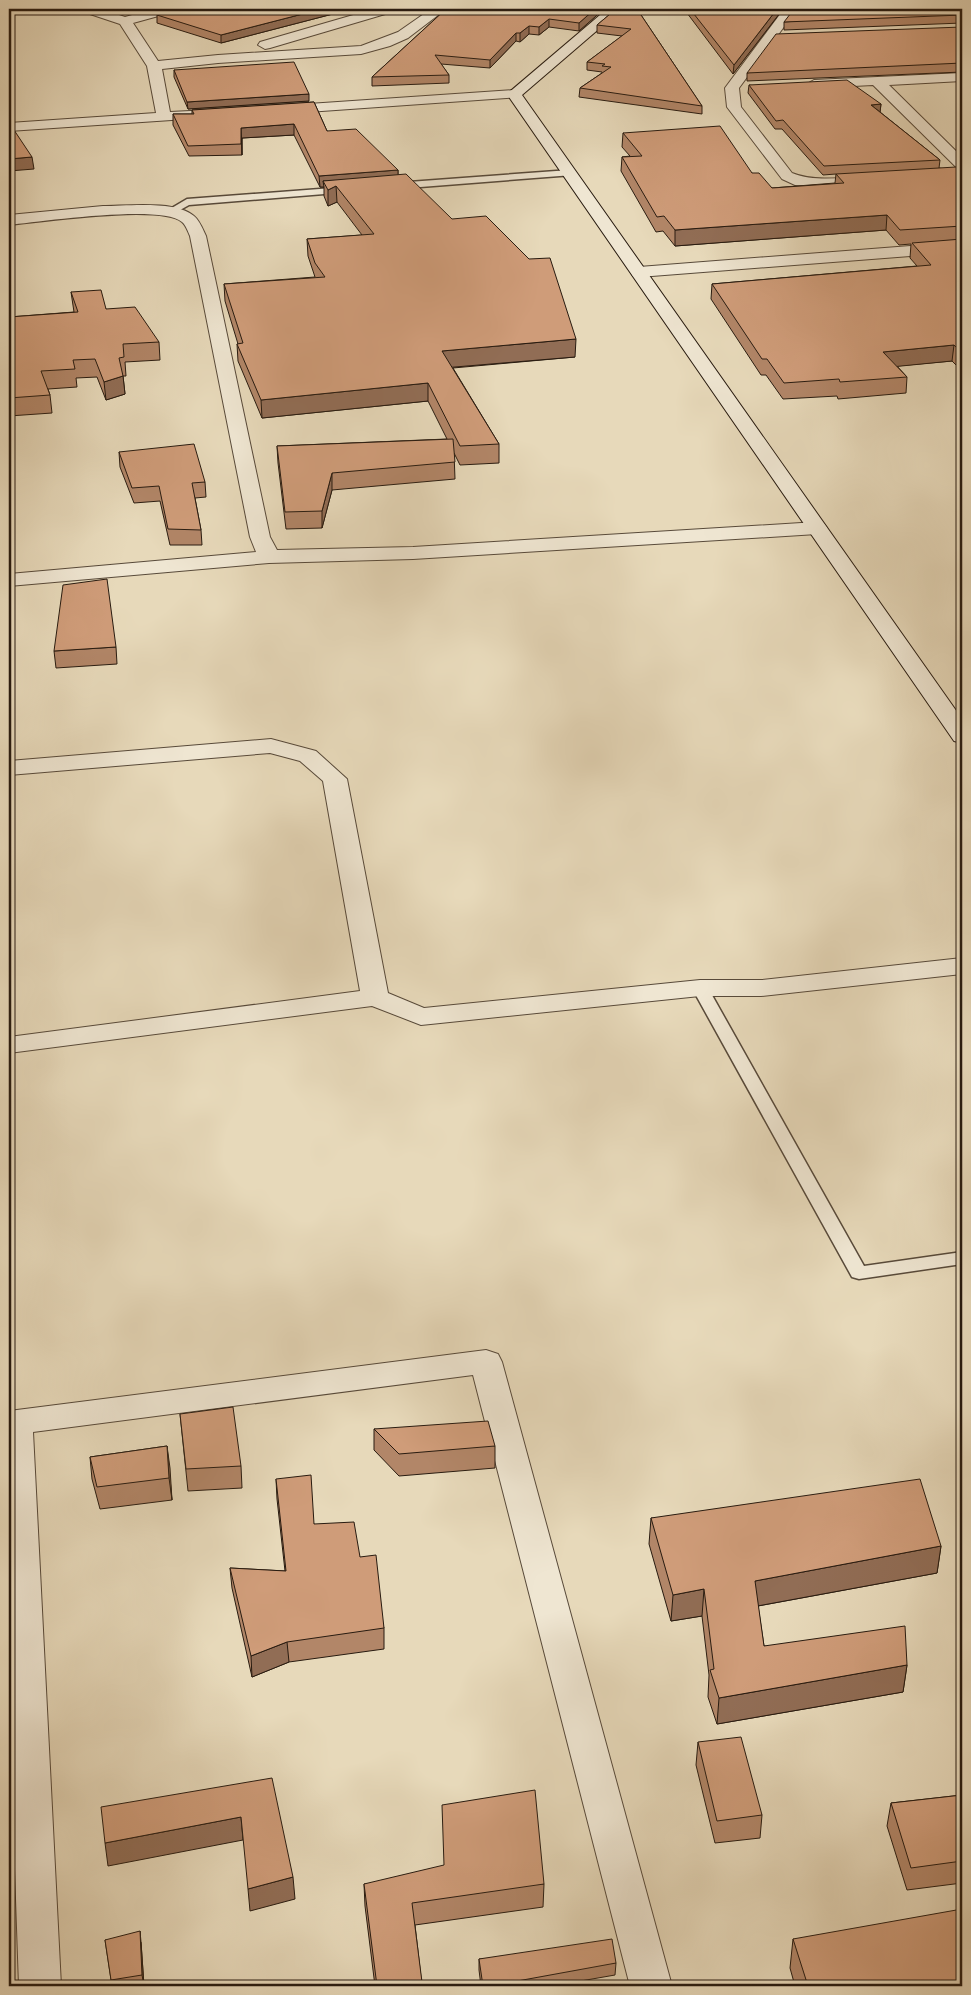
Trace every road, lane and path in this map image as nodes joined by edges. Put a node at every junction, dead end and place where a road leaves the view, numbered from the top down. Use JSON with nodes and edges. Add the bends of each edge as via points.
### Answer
{"nodes":[{"id":1,"x":20,"y":9,"type":"edge"},
{"id":2,"x":89,"y":9,"type":"edge"},
{"id":3,"x":168,"y":9,"type":"edge"},
{"id":4,"x":387,"y":9,"type":"edge"},
{"id":5,"x":439,"y":9,"type":"edge"},
{"id":6,"x":615,"y":9,"type":"edge"},
{"id":7,"x":790,"y":9,"type":"edge"},
{"id":8,"x":9,"y":16,"type":"edge"},
{"id":9,"x":125,"y":21,"type":"junction"},
{"id":10,"x":769,"y":36,"type":"junction"},
{"id":11,"x":786,"y":36,"type":"edge"},
{"id":12,"x":218,"y":59,"type":"junction"},
{"id":13,"x":154,"y":66,"type":"junction"},
{"id":14,"x":962,"y":77,"type":"edge"},
{"id":15,"x":878,"y":82,"type":"junction"},
{"id":16,"x":802,"y":85,"type":"edge"},
{"id":17,"x":732,"y":88,"type":"junction"},
{"id":18,"x":747,"y":88,"type":"dead end"},
{"id":19,"x":514,"y":94,"type":"junction"},
{"id":20,"x":261,"y":111,"type":"edge"},
{"id":21,"x":222,"y":114,"type":"edge"},
{"id":22,"x":164,"y":118,"type":"junction"},
{"id":23,"x":9,"y":127,"type":"edge"},
{"id":24,"x":959,"y":171,"type":"edge"},
{"id":25,"x":570,"y":173,"type":"junction"},
{"id":26,"x":884,"y":180,"type":"edge"},
{"id":27,"x":384,"y":187,"type":"edge"},
{"id":28,"x":354,"y":190,"type":"edge"},
{"id":29,"x":170,"y":212,"type":"junction"},
{"id":30,"x":9,"y":220,"type":"edge"},
{"id":31,"x":962,"y":247,"type":"edge"},
{"id":32,"x":639,"y":272,"type":"junction"},
{"id":33,"x":817,"y":528,"type":"junction"},
{"id":34,"x":269,"y":557,"type":"junction"},
{"id":35,"x":9,"y":580,"type":"edge"},
{"id":36,"x":962,"y":736,"type":"edge"},
{"id":37,"x":9,"y":768,"type":"edge"},
{"id":38,"x":962,"y":966,"type":"edge"},
{"id":39,"x":700,"y":988,"type":"junction"},
{"id":40,"x":375,"y":997,"type":"junction"},
{"id":41,"x":9,"y":1045,"type":"edge"},
{"id":42,"x":962,"y":1258,"type":"edge"},
{"id":43,"x":12,"y":1423,"type":"edge"},
{"id":44,"x":40,"y":1986,"type":"edge"},
{"id":45,"x":651,"y":1986,"type":"edge"}],
"edges":[{"from":1,"to":8,"type":"path"},
{"from":2,"to":9,"type":"street"},
{"from":3,"to":9,"type":"street"},
{"from":4,"to":12,"type":"street"},
{"from":5,"to":12,"type":"street","via":[[399,39],[361,50]]},
{"from":6,"to":19,"type":"street"},
{"from":7,"to":10,"type":"street"},
{"from":9,"to":13,"type":"street"},
{"from":10,"to":11,"type":"street"},
{"from":10,"to":17,"type":"street"},
{"from":12,"to":13,"type":"street"},
{"from":13,"to":22,"type":"street"},
{"from":14,"to":15,"type":"street"},
{"from":15,"to":16,"type":"street"},
{"from":15,"to":24,"type":"street"},
{"from":17,"to":18,"type":"street"},
{"from":17,"to":26,"type":"street","via":[[734,107],[787,176],[815,184]]},
{"from":19,"to":20,"type":"street"},
{"from":19,"to":25,"type":"street"},
{"from":21,"to":22,"type":"street"},
{"from":22,"to":23,"type":"street"},
{"from":25,"to":27,"type":"lane"},
{"from":25,"to":32,"type":"street"},
{"from":28,"to":29,"type":"lane","via":[[187,202]]},
{"from":29,"to":30,"type":"street","via":[[144,210]]},
{"from":29,"to":34,"type":"street","via":[[188,219],[198,236],[260,537]]},
{"from":31,"to":32,"type":"street"},
{"from":32,"to":33,"type":"street"},
{"from":33,"to":34,"type":"street","via":[[413,554]]},
{"from":33,"to":36,"type":"street"},
{"from":34,"to":35,"type":"street"},
{"from":37,"to":40,"type":"street","via":[[271,746],[308,756],[335,779]]},
{"from":38,"to":39,"type":"street","via":[[761,988]]},
{"from":39,"to":40,"type":"street","via":[[421,1016]]},
{"from":39,"to":42,"type":"lane","via":[[859,1273]]},
{"from":40,"to":41,"type":"street"},
{"from":43,"to":44,"type":"street"},
{"from":43,"to":45,"type":"street","via":[[486,1362]]}]}
